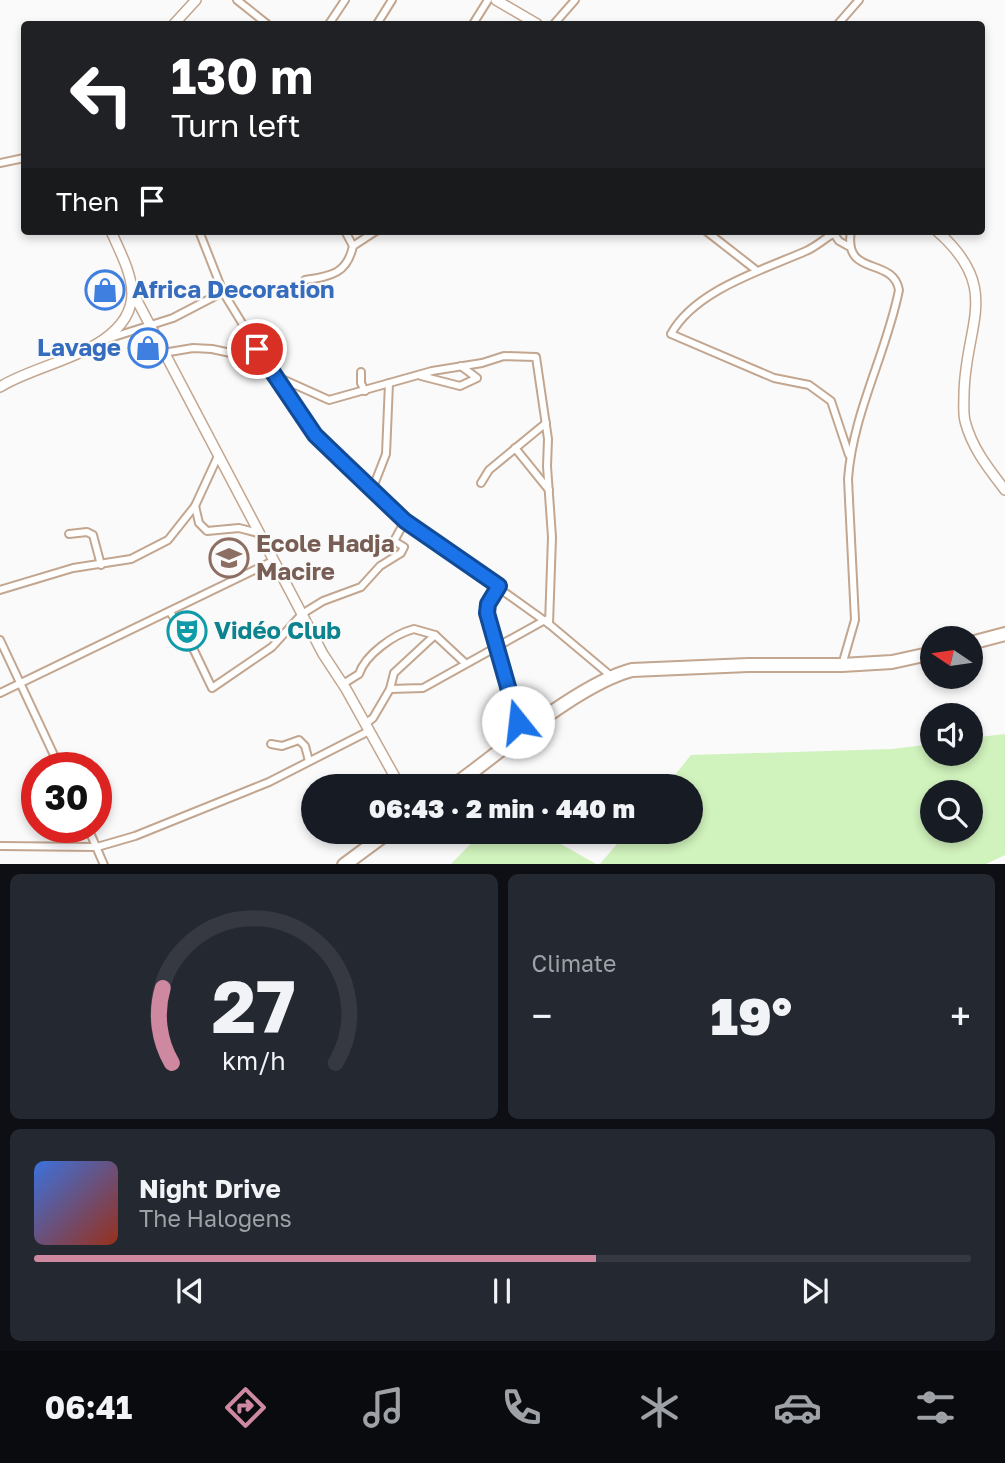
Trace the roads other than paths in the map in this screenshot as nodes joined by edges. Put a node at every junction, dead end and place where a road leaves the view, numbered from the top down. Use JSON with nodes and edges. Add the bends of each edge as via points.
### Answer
{"nodes":[{"id":1,"x":196,"y":0,"type":"edge"},
{"id":2,"x":237,"y":0,"type":"edge"},
{"id":3,"x":345,"y":0,"type":"edge"},
{"id":4,"x":392,"y":0,"type":"edge"},
{"id":5,"x":488,"y":0,"type":"edge"},
{"id":6,"x":496,"y":0,"type":"edge"},
{"id":7,"x":575,"y":0,"type":"edge"},
{"id":8,"x":859,"y":0,"type":"edge"},
{"id":9,"x":177,"y":21,"type":"edge"},
{"id":10,"x":263,"y":21,"type":"edge"},
{"id":11,"x":331,"y":21,"type":"edge"},
{"id":12,"x":379,"y":21,"type":"edge"},
{"id":13,"x":475,"y":21,"type":"edge"},
{"id":14,"x":532,"y":21,"type":"edge"},
{"id":15,"x":557,"y":21,"type":"edge"},
{"id":16,"x":841,"y":21,"type":"edge"},
{"id":17,"x":21,"y":159,"type":"edge"},
{"id":18,"x":0,"y":163,"type":"edge"},
{"id":19,"x":112,"y":235,"type":"edge"},
{"id":20,"x":201,"y":235,"type":"edge"},
{"id":21,"x":347,"y":235,"type":"edge"},
{"id":22,"x":370,"y":235,"type":"edge"},
{"id":23,"x":711,"y":235,"type":"edge"},
{"id":24,"x":830,"y":235,"type":"edge"},
{"id":25,"x":837,"y":235,"type":"edge"},
{"id":26,"x":850,"y":235,"type":"edge"},
{"id":27,"x":942,"y":235,"type":"edge"},
{"id":28,"x":353,"y":246,"type":"junction"},
{"id":29,"x":848,"y":246,"type":"junction"},
{"id":30,"x":756,"y":270,"type":"junction"},
{"id":31,"x":305,"y":280,"type":"dead end"},
{"id":32,"x":132,"y":291,"type":"junction"},
{"id":33,"x":223,"y":292,"type":"junction"},
{"id":34,"x":150,"y":325,"type":"junction"},
{"id":35,"x":104,"y":341,"type":"junction"},
{"id":36,"x":163,"y":353,"type":"junction"},
{"id":37,"x":268,"y":365,"type":"junction"},
{"id":38,"x":461,"y":366,"type":"junction"},
{"id":39,"x":361,"y":372,"type":"dead end"},
{"id":40,"x":419,"y":375,"type":"junction"},
{"id":41,"x":279,"y":378,"type":"junction"},
{"id":42,"x":389,"y":383,"type":"junction"},
{"id":43,"x":0,"y":387,"type":"edge"},
{"id":44,"x":365,"y":391,"type":"junction"},
{"id":45,"x":546,"y":423,"type":"junction"},
{"id":46,"x":515,"y":448,"type":"junction"},
{"id":47,"x":218,"y":456,"type":"junction"},
{"id":48,"x":849,"y":456,"type":"junction"},
{"id":49,"x":481,"y":483,"type":"dead end"},
{"id":50,"x":372,"y":490,"type":"junction"},
{"id":51,"x":548,"y":490,"type":"junction"},
{"id":52,"x":1005,"y":491,"type":"edge"},
{"id":53,"x":195,"y":506,"type":"junction"},
{"id":54,"x":405,"y":521,"type":"junction"},
{"id":55,"x":258,"y":533,"type":"junction"},
{"id":56,"x":69,"y":534,"type":"dead end"},
{"id":57,"x":273,"y":561,"type":"junction"},
{"id":58,"x":101,"y":565,"type":"junction"},
{"id":59,"x":499,"y":586,"type":"junction"},
{"id":60,"x":0,"y":590,"type":"edge"},
{"id":61,"x":170,"y":612,"type":"junction"},
{"id":62,"x":302,"y":614,"type":"junction"},
{"id":63,"x":547,"y":622,"type":"junction"},
{"id":64,"x":1005,"y":634,"type":"edge"},
{"id":65,"x":435,"y":635,"type":"junction"},
{"id":66,"x":0,"y":640,"type":"edge"},
{"id":67,"x":984,"y":640,"type":"edge"},
{"id":68,"x":498,"y":647,"type":"junction"},
{"id":69,"x":920,"y":656,"type":"edge"},
{"id":70,"x":465,"y":663,"type":"junction"},
{"id":71,"x":842,"y":665,"type":"junction"},
{"id":72,"x":611,"y":676,"type":"junction"},
{"id":73,"x":20,"y":683,"type":"junction"},
{"id":74,"x":343,"y":684,"type":"junction"},
{"id":75,"x":390,"y":689,"type":"junction"},
{"id":76,"x":0,"y":693,"type":"edge"},
{"id":77,"x":367,"y":727,"type":"junction"},
{"id":78,"x":526,"y":734,"type":"junction"},
{"id":79,"x":271,"y":744,"type":"dead end"},
{"id":80,"x":52,"y":752,"type":"edge"},
{"id":81,"x":309,"y":761,"type":"junction"},
{"id":82,"x":393,"y":774,"type":"edge"},
{"id":83,"x":470,"y":774,"type":"edge"},
{"id":84,"x":95,"y":843,"type":"edge"},
{"id":85,"x":372,"y":844,"type":"edge"},
{"id":86,"x":0,"y":846,"type":"edge"},
{"id":87,"x":97,"y":847,"type":"junction"},
{"id":88,"x":104,"y":864,"type":"edge"},
{"id":89,"x":344,"y":864,"type":"edge"}],
"edges":[{"from":1,"to":9,"type":"street"},
{"from":2,"to":10,"type":"street"},
{"from":3,"to":11,"type":"street"},
{"from":4,"to":12,"type":"street"},
{"from":5,"to":13,"type":"street"},
{"from":6,"to":14,"type":"street"},
{"from":7,"to":15,"type":"street"},
{"from":8,"to":16,"type":"street"},
{"from":17,"to":18,"type":"street"},
{"from":19,"to":32,"type":"street"},
{"from":20,"to":33,"type":"street"},
{"from":21,"to":28,"type":"street"},
{"from":22,"to":28,"type":"street"},
{"from":23,"to":30,"type":"street"},
{"from":24,"to":30,"type":"street","via":[[808,251]]},
{"from":25,"to":29,"type":"street"},
{"from":26,"to":29,"type":"street"},
{"from":27,"to":52,"type":"street","via":[[955,247],[976,288],[976,324],[965,363],[964,419],[975,451]]},
{"from":28,"to":31,"type":"street","via":[[350,262],[336,273]]},
{"from":29,"to":48,"type":"street","via":[[853,257],[892,277],[899,290]]},
{"from":30,"to":48,"type":"street","via":[[701,300],[671,334],[774,378],[809,385],[831,401]]},
{"from":32,"to":34,"type":"street"},
{"from":32,"to":35,"type":"street","via":[[130,309]]},
{"from":33,"to":34,"type":"street"},
{"from":33,"to":37,"type":"street"},
{"from":34,"to":35,"type":"street"},
{"from":34,"to":36,"type":"street"},
{"from":35,"to":43,"type":"street"},
{"from":36,"to":37,"type":"street","via":[[212,349]]},
{"from":36,"to":47,"type":"street"},
{"from":37,"to":41,"type":"street"},
{"from":38,"to":40,"type":"street"},
{"from":38,"to":40,"type":"street","via":[[477,378],[460,386]]},
{"from":38,"to":45,"type":"street","via":[[516,355],[536,357]]},
{"from":39,"to":44,"type":"street"},
{"from":40,"to":42,"type":"street"},
{"from":41,"to":44,"type":"street","via":[[329,400]]},
{"from":41,"to":50,"type":"street","via":[[315,435]]},
{"from":42,"to":44,"type":"street"},
{"from":42,"to":50,"type":"street","via":[[386,454]]},
{"from":45,"to":46,"type":"street"},
{"from":45,"to":51,"type":"street"},
{"from":46,"to":49,"type":"street"},
{"from":46,"to":51,"type":"street"},
{"from":47,"to":53,"type":"street"},
{"from":47,"to":55,"type":"street"},
{"from":48,"to":71,"type":"street","via":[[855,620]]},
{"from":50,"to":54,"type":"street"},
{"from":51,"to":63,"type":"street","via":[[552,537]]},
{"from":53,"to":55,"type":"street","via":[[199,523],[207,531],[239,528]]},
{"from":53,"to":58,"type":"street","via":[[167,540],[131,559]]},
{"from":54,"to":59,"type":"street"},
{"from":54,"to":62,"type":"street","via":[[394,541],[404,547],[401,553],[380,566],[361,587]]},
{"from":55,"to":57,"type":"street"},
{"from":56,"to":58,"type":"street","via":[[93,535]]},
{"from":57,"to":61,"type":"street"},
{"from":57,"to":62,"type":"street"},
{"from":58,"to":60,"type":"street","via":[[73,568]]},
{"from":59,"to":63,"type":"street"},
{"from":59,"to":68,"type":"street","via":[[487,608]]},
{"from":61,"to":62,"type":"street","via":[[212,688],[272,647]]},
{"from":61,"to":73,"type":"street"},
{"from":62,"to":74,"type":"street"},
{"from":63,"to":68,"type":"street"},
{"from":63,"to":72,"type":"street"},
{"from":64,"to":67,"type":"highway"},
{"from":65,"to":70,"type":"street"},
{"from":65,"to":74,"type":"street","via":[[414,629],[403,632]]},
{"from":65,"to":75,"type":"street","via":[[394,673]]},
{"from":66,"to":73,"type":"street"},
{"from":68,"to":70,"type":"street"},
{"from":68,"to":78,"type":"street","via":[[518,722]]},
{"from":69,"to":71,"type":"highway"},
{"from":70,"to":75,"type":"street","via":[[423,688]]},
{"from":71,"to":72,"type":"highway","via":[[645,669]]},
{"from":72,"to":78,"type":"highway"},
{"from":73,"to":76,"type":"street"},
{"from":73,"to":80,"type":"street"},
{"from":74,"to":77,"type":"street"},
{"from":75,"to":77,"type":"street"},
{"from":77,"to":81,"type":"street"},
{"from":77,"to":82,"type":"street"},
{"from":78,"to":83,"type":"highway"},
{"from":79,"to":81,"type":"street","via":[[282,746],[299,740]]},
{"from":81,"to":87,"type":"street","via":[[191,815]]},
{"from":84,"to":87,"type":"street"},
{"from":85,"to":89,"type":"highway"},
{"from":86,"to":87,"type":"street"},
{"from":87,"to":88,"type":"street"}]}
